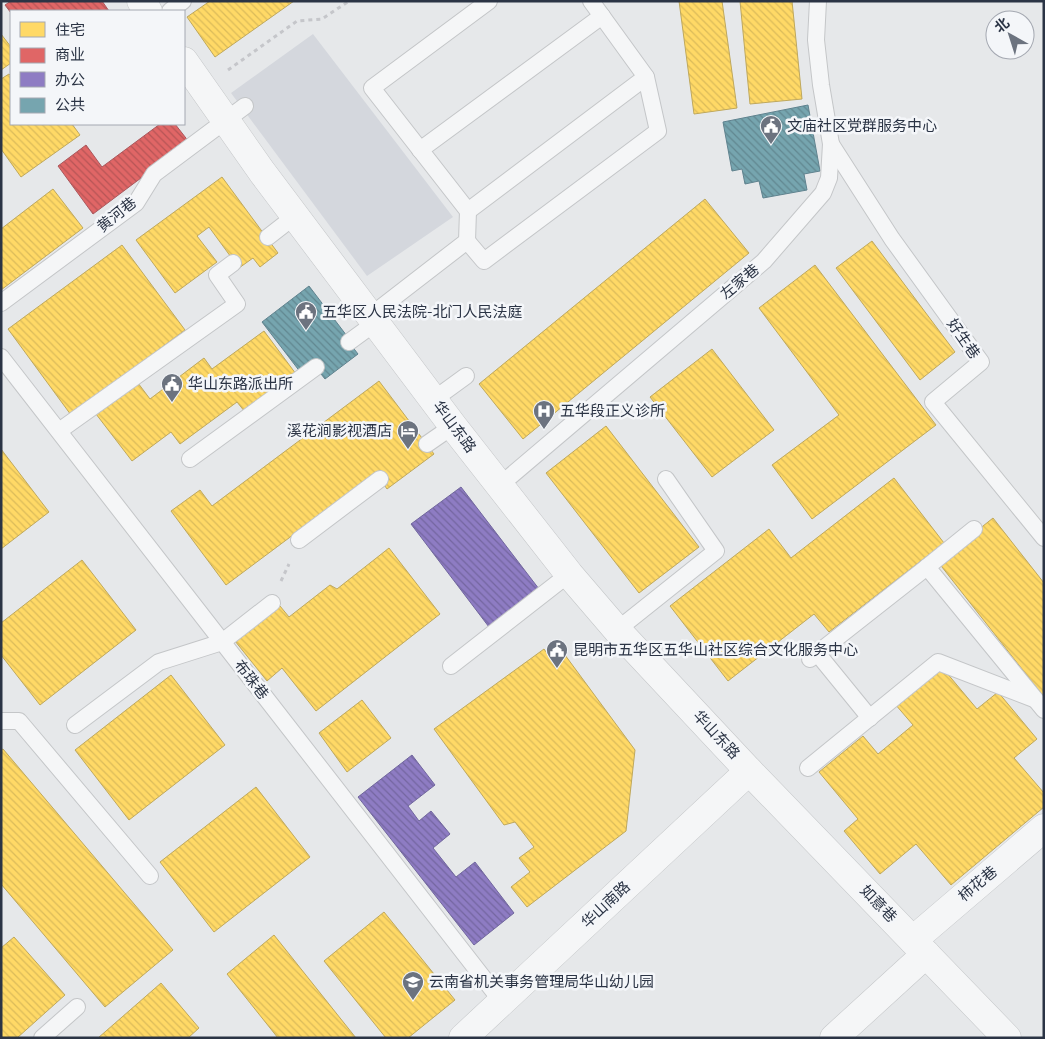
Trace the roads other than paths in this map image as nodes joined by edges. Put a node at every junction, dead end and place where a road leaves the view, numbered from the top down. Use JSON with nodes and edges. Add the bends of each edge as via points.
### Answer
{"nodes":[{"id":1,"x":183,"y":1,"type":"edge"},
{"id":2,"x":489,"y":1,"type":"edge"},
{"id":3,"x":591,"y":1,"type":"edge"},
{"id":4,"x":818,"y":1,"type":"edge"},
{"id":5,"x":171,"y":10,"type":"edge"},
{"id":6,"x":602,"y":16,"type":"junction"},
{"id":7,"x":185,"y":62,"type":"edge"},
{"id":8,"x":646,"y":77,"type":"junction"},
{"id":9,"x":236,"y":113,"type":"junction"},
{"id":10,"x":831,"y":144,"type":"junction"},
{"id":11,"x":420,"y":150,"type":"junction"},
{"id":12,"x":468,"y":211,"type":"junction"},
{"id":13,"x":295,"y":216,"type":"junction"},
{"id":14,"x":268,"y":237,"type":"dead end"},
{"id":15,"x":467,"y":241,"type":"junction"},
{"id":16,"x":233,"y":263,"type":"dead end"},
{"id":17,"x":1,"y":303,"type":"edge"},
{"id":18,"x":373,"y":319,"type":"junction"},
{"id":19,"x":349,"y":342,"type":"dead end"},
{"id":20,"x":1,"y":358,"type":"edge"},
{"id":21,"x":316,"y":367,"type":"dead end"},
{"id":22,"x":466,"y":376,"type":"dead end"},
{"id":23,"x":434,"y":400,"type":"junction"},
{"id":24,"x":452,"y":426,"type":"junction"},
{"id":25,"x":59,"y":430,"type":"junction"},
{"id":26,"x":427,"y":444,"type":"dead end"},
{"id":27,"x":190,"y":459,"type":"dead end"},
{"id":28,"x":380,"y":479,"type":"dead end"},
{"id":29,"x":666,"y":479,"type":"dead end"},
{"id":30,"x":498,"y":486,"type":"junction"},
{"id":31,"x":974,"y":529,"type":"dead end"},
{"id":32,"x":1044,"y":538,"type":"edge"},
{"id":33,"x":299,"y":540,"type":"road end"},
{"id":34,"x":927,"y":567,"type":"junction"},
{"id":35,"x":569,"y":574,"type":"junction"},
{"id":36,"x":272,"y":603,"type":"road end"},
{"id":37,"x":617,"y":630,"type":"junction"},
{"id":38,"x":222,"y":642,"type":"junction"},
{"id":39,"x":451,"y":666,"type":"dead end"},
{"id":40,"x":1039,"y":705,"type":"edge"},
{"id":41,"x":870,"y":718,"type":"junction"},
{"id":42,"x":1,"y":721,"type":"edge"},
{"id":43,"x":75,"y":725,"type":"dead end"},
{"id":44,"x":808,"y":768,"type":"dead end"},
{"id":45,"x":750,"y":771,"type":"junction"},
{"id":46,"x":1044,"y":828,"type":"edge"},
{"id":47,"x":150,"y":876,"type":"dead end"},
{"id":48,"x":919,"y":947,"type":"junction"},
{"id":49,"x":502,"y":1002,"type":"junction"},
{"id":50,"x":77,"y":1007,"type":"dead end"},
{"id":51,"x":42,"y":1038,"type":"edge"},
{"id":52,"x":463,"y":1038,"type":"edge"},
{"id":53,"x":834,"y":1038,"type":"edge"},
{"id":54,"x":1007,"y":1038,"type":"edge"}],
"edges":[{"from":1,"to":5,"type":"lane"},
{"from":2,"to":11,"type":"lane","via":[[372,88]]},
{"from":3,"to":6,"type":"lane"},
{"from":4,"to":10,"type":"lane","name":"左家巷","via":[[816,40]]},
{"from":6,"to":8,"type":"lane"},
{"from":6,"to":11,"type":"lane"},
{"from":7,"to":9,"type":"street","name":"华山东路"},
{"from":8,"to":12,"type":"lane"},
{"from":8,"to":15,"type":"lane","via":[[658,131],[484,260]]},
{"from":9,"to":13,"type":"street","name":"华山东路"},
{"from":9,"to":17,"type":"lane","name":"黄河巷","via":[[154,174],[136,203]]},
{"from":10,"to":30,"type":"lane","name":"左家巷","via":[[829,178],[823,193],[764,261]]},
{"from":10,"to":32,"type":"lane","name":"好生巷","via":[[892,239],[981,362],[933,402]]},
{"from":11,"to":12,"type":"lane"},
{"from":12,"to":15,"type":"lane"},
{"from":13,"to":14,"type":"lane"},
{"from":13,"to":18,"type":"street","name":"华山东路"},
{"from":15,"to":18,"type":"lane"},
{"from":16,"to":25,"type":"lane","via":[[216,275],[237,304]]},
{"from":18,"to":19,"type":"lane"},
{"from":18,"to":23,"type":"street","name":"华山东路"},
{"from":20,"to":25,"type":"lane","name":"布珠巷"},
{"from":21,"to":27,"type":"lane"},
{"from":22,"to":23,"type":"lane"},
{"from":23,"to":24,"type":"street","name":"华山东路"},
{"from":24,"to":26,"type":"lane"},
{"from":24,"to":30,"type":"street","name":"华山东路"},
{"from":25,"to":38,"type":"lane","name":"布珠巷"},
{"from":28,"to":33,"type":"lane"},
{"from":29,"to":37,"type":"lane","via":[[716,551]]},
{"from":30,"to":35,"type":"street","name":"华山东路"},
{"from":31,"to":34,"type":"lane"},
{"from":34,"to":40,"type":"lane"},
{"from":34,"to":41,"type":"lane","via":[[814,656]]},
{"from":35,"to":37,"type":"street","name":"华山东路"},
{"from":35,"to":39,"type":"lane"},
{"from":36,"to":38,"type":"lane"},
{"from":37,"to":45,"type":"street","name":"华山东路"},
{"from":38,"to":43,"type":"lane","via":[[159,662]]},
{"from":38,"to":49,"type":"lane","name":"布珠巷"},
{"from":40,"to":41,"type":"lane","via":[[938,662]]},
{"from":41,"to":44,"type":"lane"},
{"from":42,"to":47,"type":"lane","via":[[19,721]]},
{"from":45,"to":48,"type":"street","name":"如意巷"},
{"from":45,"to":49,"type":"street","name":"华山南路"},
{"from":46,"to":48,"type":"street","name":"柿花巷"},
{"from":48,"to":53,"type":"street","name":"柿花巷"},
{"from":48,"to":54,"type":"street","name":"如意巷"},
{"from":49,"to":52,"type":"street","name":"华山南路"},
{"from":50,"to":51,"type":"lane"}]}
